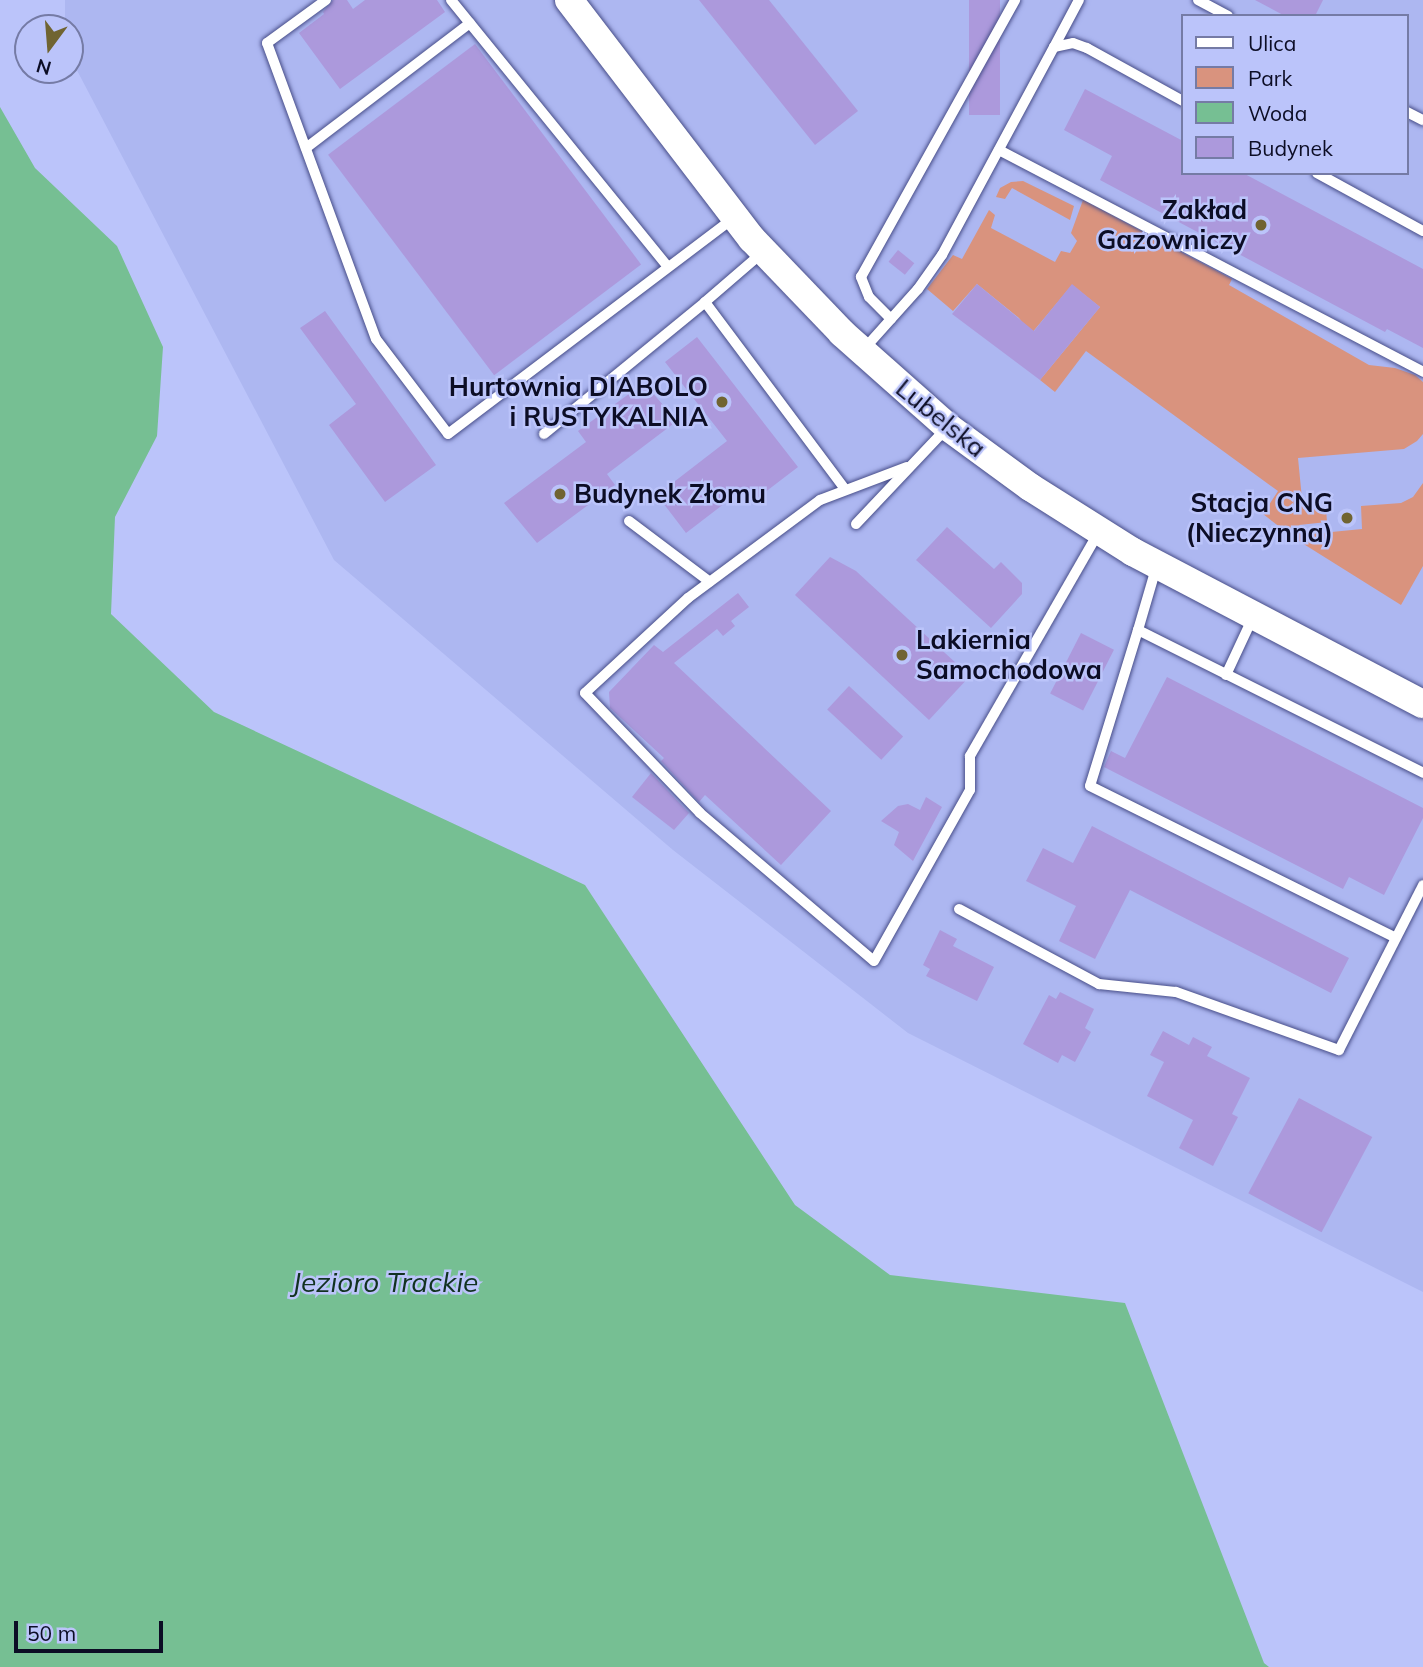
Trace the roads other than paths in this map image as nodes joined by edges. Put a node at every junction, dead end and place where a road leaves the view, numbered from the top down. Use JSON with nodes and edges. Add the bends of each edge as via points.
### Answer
{"nodes":[{"id":1,"x":326,"y":0,"type":"edge"},
{"id":2,"x":451,"y":0,"type":"edge"},
{"id":3,"x":569,"y":0,"type":"edge"},
{"id":4,"x":1015,"y":0,"type":"edge"},
{"id":5,"x":1079,"y":0,"type":"edge"},
{"id":6,"x":1198,"y":0,"type":"edge"},
{"id":7,"x":1224,"y":14,"type":"edge"},
{"id":8,"x":470,"y":23,"type":"junction"},
{"id":9,"x":1054,"y":47,"type":"junction"},
{"id":10,"x":1182,"y":100,"type":"edge"},
{"id":11,"x":306,"y":148,"type":"junction"},
{"id":12,"x":999,"y":150,"type":"junction"},
{"id":13,"x":1321,"y":175,"type":"edge"},
{"id":14,"x":734,"y":217,"type":"junction"},
{"id":15,"x":1423,"y":231,"type":"edge"},
{"id":16,"x":764,"y":252,"type":"junction"},
{"id":17,"x":668,"y":267,"type":"junction"},
{"id":18,"x":705,"y":302,"type":"junction"},
{"id":19,"x":891,"y":319,"type":"junction"},
{"id":20,"x":862,"y":351,"type":"junction"},
{"id":21,"x":1423,"y":372,"type":"edge"},
{"id":22,"x":948,"y":427,"type":"junction"},
{"id":23,"x":544,"y":434,"type":"dead end"},
{"id":24,"x":907,"y":467,"type":"junction"},
{"id":25,"x":845,"y":489,"type":"junction"},
{"id":26,"x":629,"y":521,"type":"dead end"},
{"id":27,"x":856,"y":524,"type":"dead end"},
{"id":28,"x":1099,"y":531,"type":"junction"},
{"id":29,"x":1157,"y":565,"type":"junction"},
{"id":30,"x":710,"y":582,"type":"junction"},
{"id":31,"x":1253,"y":616,"type":"junction"},
{"id":32,"x":1138,"y":630,"type":"junction"},
{"id":33,"x":1226,"y":675,"type":"junction"},
{"id":34,"x":1423,"y":704,"type":"edge"},
{"id":35,"x":1423,"y":773,"type":"edge"},
{"id":36,"x":1423,"y":885,"type":"edge"},
{"id":37,"x":960,"y":909,"type":"dead end"},
{"id":38,"x":1394,"y":937,"type":"junction"}],
"edges":[{"from":1,"to":11,"type":"lane","via":[[267,43]]},
{"from":2,"to":8,"type":"lane"},
{"from":3,"to":14,"type":"street","name":"Lubelska"},
{"from":4,"to":19,"type":"lane","via":[[861,277],[869,297]]},
{"from":5,"to":9,"type":"lane"},
{"from":6,"to":7,"type":"lane"},
{"from":8,"to":11,"type":"lane"},
{"from":8,"to":17,"type":"lane"},
{"from":9,"to":10,"type":"lane","via":[[1073,43],[1087,48]]},
{"from":9,"to":12,"type":"lane"},
{"from":11,"to":17,"type":"lane","via":[[376,339],[449,434]]},
{"from":12,"to":19,"type":"lane","via":[[942,255]]},
{"from":12,"to":21,"type":"lane"},
{"from":13,"to":15,"type":"lane"},
{"from":14,"to":16,"type":"street","name":"Lubelska"},
{"from":14,"to":17,"type":"lane"},
{"from":16,"to":18,"type":"lane"},
{"from":16,"to":20,"type":"street","name":"Lubelska"},
{"from":18,"to":23,"type":"lane"},
{"from":18,"to":25,"type":"lane"},
{"from":19,"to":20,"type":"lane"},
{"from":20,"to":22,"type":"street","name":"Lubelska"},
{"from":22,"to":24,"type":"lane"},
{"from":22,"to":28,"type":"street","name":"Lubelska"},
{"from":24,"to":25,"type":"lane"},
{"from":24,"to":27,"type":"lane"},
{"from":25,"to":30,"type":"lane","via":[[820,500]]},
{"from":26,"to":30,"type":"lane"},
{"from":28,"to":29,"type":"street","name":"Lubelska"},
{"from":28,"to":30,"type":"lane","via":[[970,756],[970,790],[874,961],[700,813],[585,693]]},
{"from":29,"to":31,"type":"street","name":"Lubelska"},
{"from":29,"to":32,"type":"lane"},
{"from":31,"to":33,"type":"lane"},
{"from":31,"to":34,"type":"street","name":"Lubelska"},
{"from":32,"to":33,"type":"lane"},
{"from":32,"to":38,"type":"lane","via":[[1090,786]]},
{"from":33,"to":35,"type":"lane"},
{"from":36,"to":38,"type":"lane"},
{"from":37,"to":38,"type":"lane","via":[[1098,984],[1176,992],[1339,1050]]}]}
